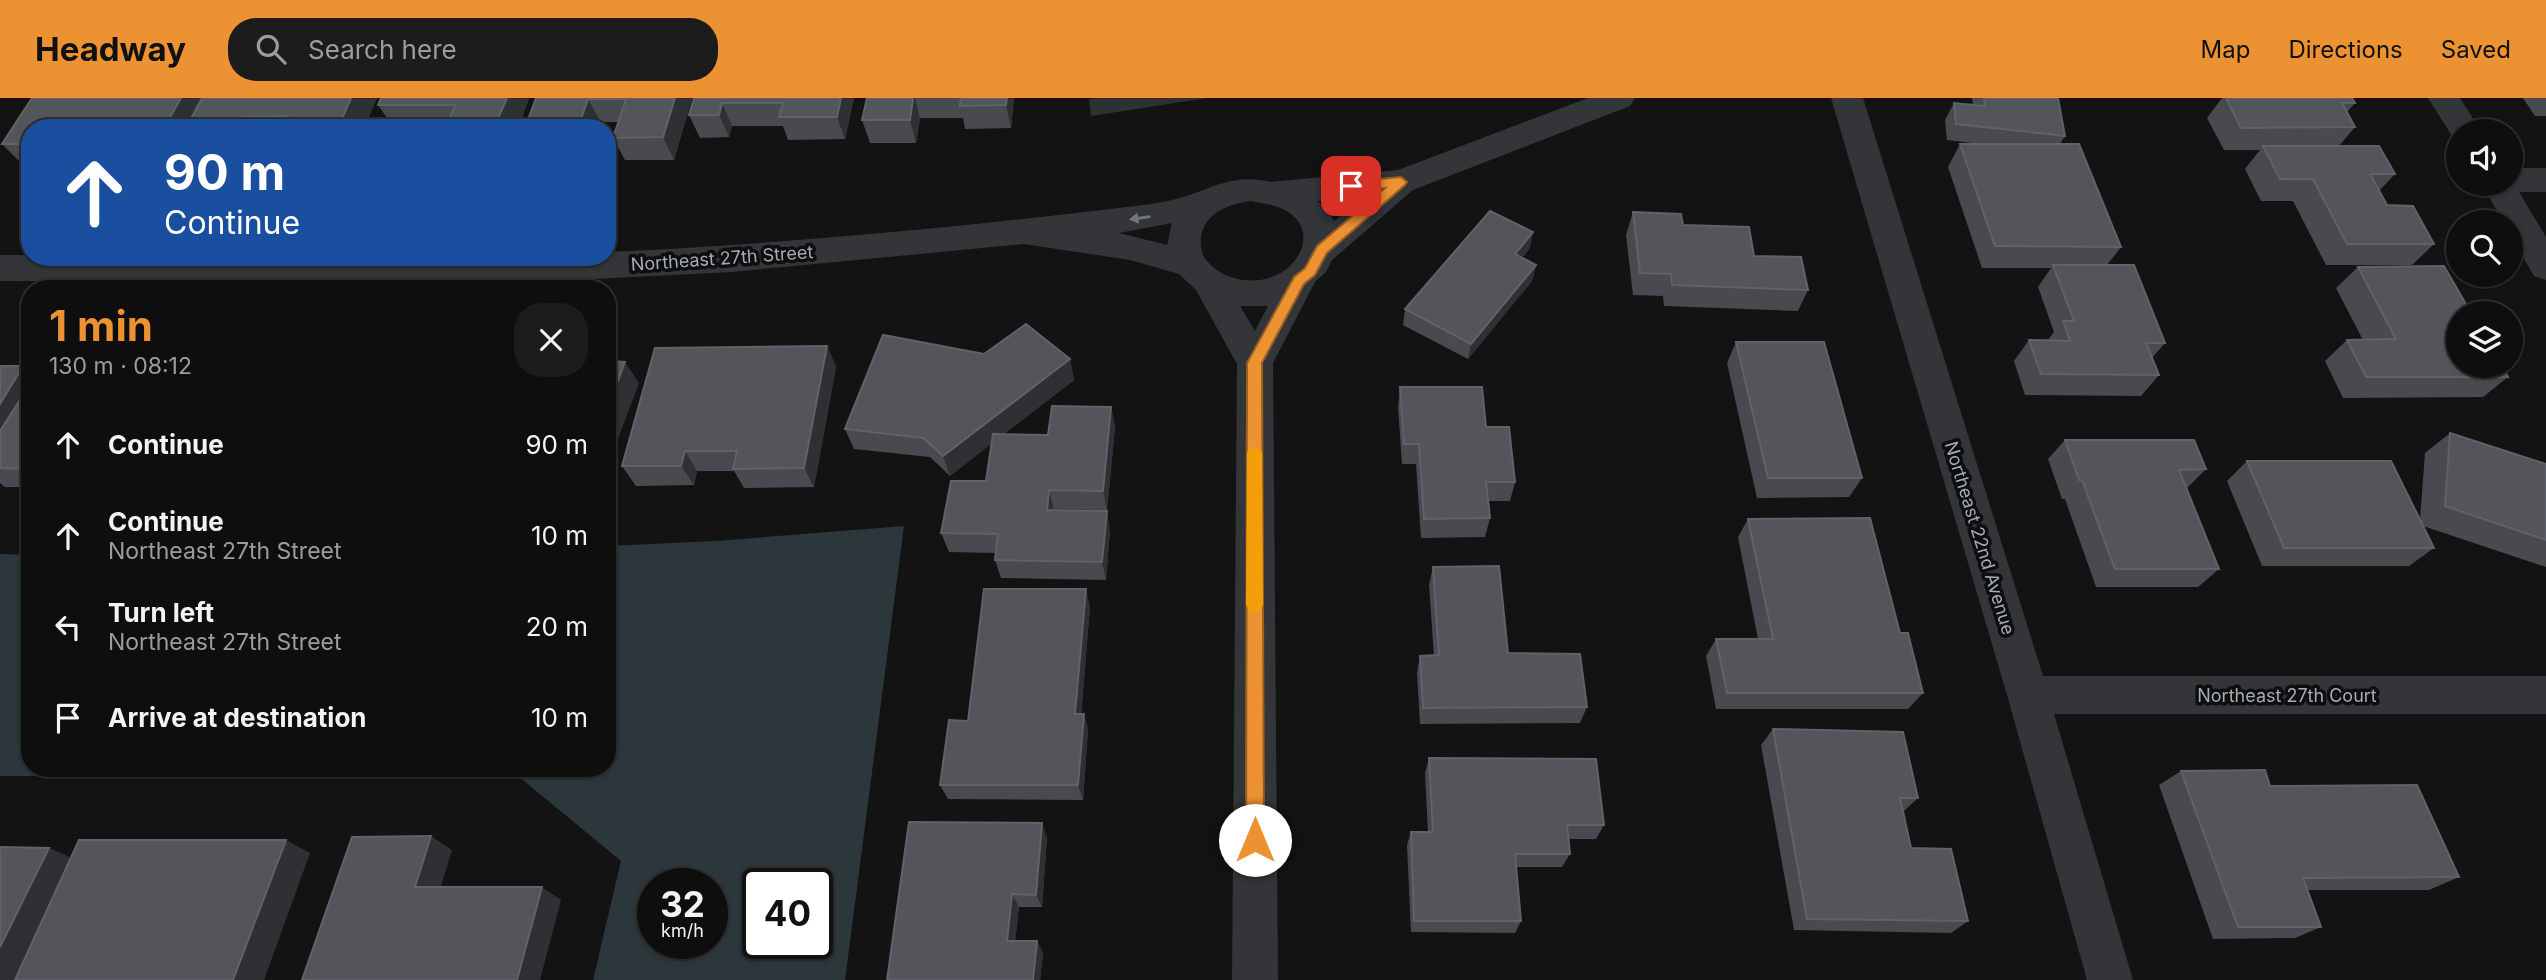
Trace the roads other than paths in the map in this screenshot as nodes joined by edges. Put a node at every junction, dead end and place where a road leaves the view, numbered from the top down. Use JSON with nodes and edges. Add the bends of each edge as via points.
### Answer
{"nodes":[{"id":1,"x":1619,"y":98,"type":"edge"},
{"id":2,"x":2444,"y":98,"type":"edge"},
{"id":3,"x":1846,"y":100,"type":"edge"},
{"id":4,"x":2457,"y":119,"type":"edge"},
{"id":5,"x":2523,"y":180,"type":"edge"},
{"id":6,"x":2546,"y":180,"type":"edge"},
{"id":7,"x":1401,"y":182,"type":"junction"},
{"id":8,"x":1276,"y":192,"type":"junction"},
{"id":9,"x":2505,"y":196,"type":"edge"},
{"id":10,"x":1206,"y":202,"type":"junction"},
{"id":11,"x":1024,"y":232,"type":"junction"},
{"id":12,"x":1322,"y":250,"type":"junction"},
{"id":13,"x":616,"y":265,"type":"edge"},
{"id":14,"x":593,"y":266,"type":"edge"},
{"id":15,"x":2546,"y":267,"type":"edge"},
{"id":16,"x":0,"y":268,"type":"edge"},
{"id":17,"x":1199,"y":273,"type":"junction"},
{"id":18,"x":1299,"y":281,"type":"junction"},
{"id":19,"x":1255,"y":363,"type":"junction"},
{"id":20,"x":2028,"y":695,"type":"junction"},
{"id":21,"x":2546,"y":695,"type":"edge"},
{"id":22,"x":1255,"y":980,"type":"edge"},
{"id":23,"x":2110,"y":980,"type":"edge"}],
"edges":[{"from":1,"to":7,"type":"street"},
{"from":2,"to":4,"type":"street"},
{"from":3,"to":20,"type":"street","name":"Northeast 22nd Avenue"},
{"from":5,"to":6,"type":"street"},
{"from":7,"to":8,"type":"street"},
{"from":7,"to":12,"type":"street"},
{"from":8,"to":10,"type":"street","via":[[1251,189]]},
{"from":8,"to":12,"type":"street","via":[[1313,214],[1322,231]]},
{"from":9,"to":15,"type":"street"},
{"from":10,"to":11,"type":"street","name":"Northeast 27th Street","one_way":true,"via":[[1149,217]]},
{"from":10,"to":17,"type":"street","via":[[1189,221],[1182,242]]},
{"from":11,"to":13,"type":"street","name":"Northeast 27th Street"},
{"from":11,"to":17,"type":"street","name":"Northeast 27th Street","via":[[1130,247]]},
{"from":12,"to":18,"type":"street"},
{"from":14,"to":16,"type":"street","name":"Northeast 27th Street"},
{"from":17,"to":18,"type":"street","via":[[1230,291],[1254,294]]},
{"from":17,"to":19,"type":"street"},
{"from":18,"to":19,"type":"street"},
{"from":19,"to":22,"type":"street"},
{"from":20,"to":21,"type":"street","name":"Northeast 27th Court"},
{"from":20,"to":23,"type":"street","name":"Northeast 22nd Avenue"}]}
